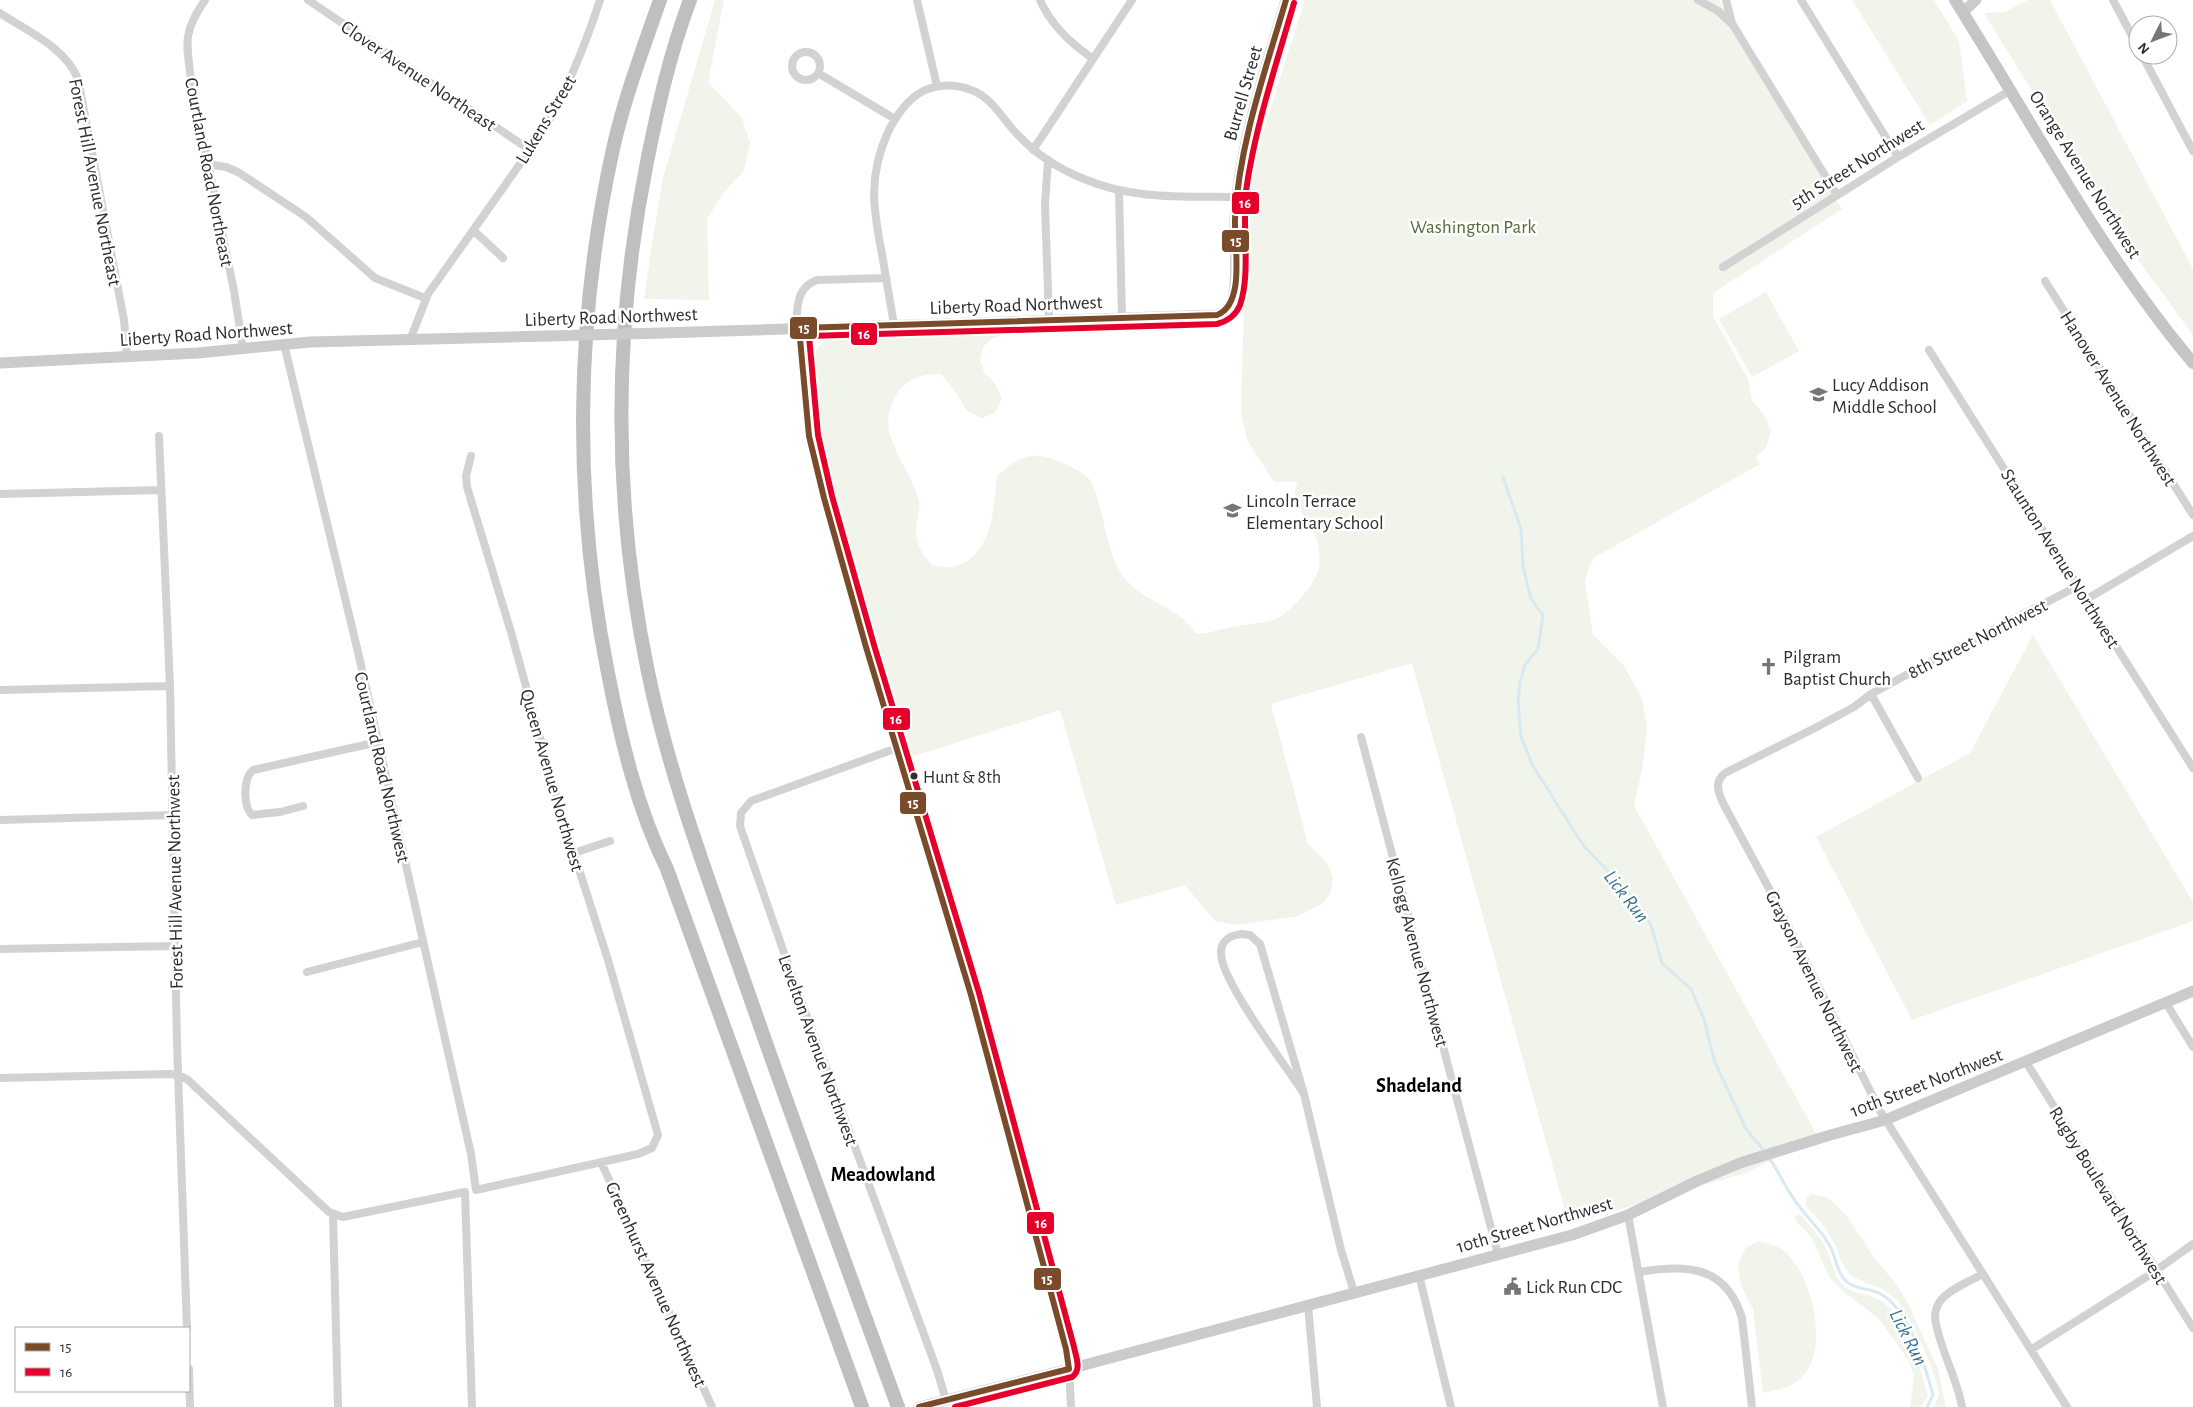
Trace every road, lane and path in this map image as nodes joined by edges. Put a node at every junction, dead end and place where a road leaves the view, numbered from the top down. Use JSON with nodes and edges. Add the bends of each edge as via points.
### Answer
{"nodes":[{"id":1,"x":205,"y":0,"type":"edge"},
{"id":2,"x":308,"y":0,"type":"edge"},
{"id":3,"x":600,"y":0,"type":"edge"},
{"id":4,"x":660,"y":0,"type":"edge"},
{"id":5,"x":690,"y":0,"type":"edge"},
{"id":6,"x":917,"y":0,"type":"edge"},
{"id":7,"x":1040,"y":0,"type":"edge"},
{"id":8,"x":1132,"y":0,"type":"edge"},
{"id":9,"x":1286,"y":0,"type":"edge"},
{"id":10,"x":1698,"y":0,"type":"edge"},
{"id":11,"x":1726,"y":0,"type":"edge"},
{"id":12,"x":1801,"y":0,"type":"edge"},
{"id":13,"x":1955,"y":0,"type":"edge"},
{"id":14,"x":1976,"y":0,"type":"edge"},
{"id":15,"x":2113,"y":0,"type":"edge"},
{"id":16,"x":1963,"y":12,"type":"junction"},
{"id":17,"x":0,"y":13,"type":"edge"},
{"id":18,"x":1733,"y":24,"type":"junction"},
{"id":19,"x":2128,"y":28,"type":"edge"},
{"id":20,"x":1092,"y":58,"type":"junction"},
{"id":21,"x":2147,"y":65,"type":"edge"},
{"id":22,"x":818,"y":73,"type":"dead end"},
{"id":23,"x":937,"y":86,"type":"junction"},
{"id":24,"x":2011,"y":90,"type":"junction"},
{"id":25,"x":895,"y":119,"type":"junction"},
{"id":26,"x":530,"y":150,"type":"junction"},
{"id":27,"x":1033,"y":150,"type":"junction"},
{"id":28,"x":2193,"y":151,"type":"edge"},
{"id":29,"x":1898,"y":157,"type":"junction"},
{"id":30,"x":1048,"y":160,"type":"junction"},
{"id":31,"x":208,"y":164,"type":"junction"},
{"id":32,"x":1119,"y":191,"type":"junction"},
{"id":33,"x":1837,"y":195,"type":"junction"},
{"id":34,"x":1237,"y":197,"type":"junction"},
{"id":35,"x":473,"y":230,"type":"junction"},
{"id":36,"x":503,"y":258,"type":"dead end"},
{"id":37,"x":1723,"y":267,"type":"dead end"},
{"id":38,"x":886,"y":278,"type":"junction"},
{"id":39,"x":2045,"y":281,"type":"dead end"},
{"id":40,"x":425,"y":298,"type":"junction"},
{"id":41,"x":1223,"y":313,"type":"joint"},
{"id":42,"x":1122,"y":318,"type":"junction"},
{"id":43,"x":1049,"y":320,"type":"junction"},
{"id":44,"x":894,"y":325,"type":"junction"},
{"id":45,"x":799,"y":328,"type":"junction"},
{"id":46,"x":410,"y":340,"type":"junction"},
{"id":47,"x":284,"y":344,"type":"junction"},
{"id":48,"x":243,"y":348,"type":"junction"},
{"id":49,"x":1929,"y":350,"type":"dead end"},
{"id":50,"x":128,"y":357,"type":"junction"},
{"id":51,"x":0,"y":363,"type":"edge"},
{"id":52,"x":2193,"y":363,"type":"edge"},
{"id":53,"x":159,"y":436,"type":"dead end"},
{"id":54,"x":470,"y":456,"type":"dead end"},
{"id":55,"x":161,"y":490,"type":"junction"},
{"id":56,"x":0,"y":494,"type":"edge"},
{"id":57,"x":2193,"y":515,"type":"edge"},
{"id":58,"x":2193,"y":536,"type":"edge"},
{"id":59,"x":2078,"y":586,"type":"junction"},
{"id":60,"x":2087,"y":599,"type":"junction"},
{"id":61,"x":170,"y":686,"type":"junction"},
{"id":62,"x":0,"y":690,"type":"edge"},
{"id":63,"x":1871,"y":694,"type":"junction"},
{"id":64,"x":1361,"y":737,"type":"dead end"},
{"id":65,"x":378,"y":742,"type":"junction"},
{"id":66,"x":897,"y":748,"type":"junction"},
{"id":67,"x":1772,"y":750,"type":"joint"},
{"id":68,"x":2193,"y":768,"type":"edge"},
{"id":69,"x":1918,"y":778,"type":"dead end"},
{"id":70,"x":303,"y":806,"type":"dead end"},
{"id":71,"x":172,"y":815,"type":"junction"},
{"id":72,"x":0,"y":820,"type":"edge"},
{"id":73,"x":610,"y":841,"type":"dead end"},
{"id":74,"x":574,"y":853,"type":"junction"},
{"id":75,"x":423,"y":942,"type":"junction"},
{"id":76,"x":176,"y":946,"type":"junction"},
{"id":77,"x":0,"y":949,"type":"edge"},
{"id":78,"x":307,"y":972,"type":"dead end"},
{"id":79,"x":2193,"y":990,"type":"edge"},
{"id":80,"x":2166,"y":1003,"type":"junction"},
{"id":81,"x":2193,"y":1046,"type":"edge"},
{"id":82,"x":2026,"y":1062,"type":"junction"},
{"id":83,"x":179,"y":1076,"type":"junction"},
{"id":84,"x":0,"y":1078,"type":"edge"},
{"id":85,"x":1304,"y":1094,"type":"junction"},
{"id":86,"x":1885,"y":1120,"type":"junction"},
{"id":87,"x":601,"y":1162,"type":"junction"},
{"id":88,"x":476,"y":1190,"type":"joint"},
{"id":89,"x":333,"y":1215,"type":"junction"},
{"id":90,"x":1628,"y":1215,"type":"junction"},
{"id":91,"x":2193,"y":1244,"type":"edge"},
{"id":92,"x":1498,"y":1254,"type":"junction"},
{"id":93,"x":2157,"y":1270,"type":"junction"},
{"id":94,"x":1639,"y":1272,"type":"junction"},
{"id":95,"x":1983,"y":1274,"type":"junction"},
{"id":96,"x":1419,"y":1275,"type":"junction"},
{"id":97,"x":1354,"y":1292,"type":"junction"},
{"id":98,"x":1308,"y":1305,"type":"junction"},
{"id":99,"x":187,"y":1327,"type":"edge"},
{"id":100,"x":2193,"y":1328,"type":"edge"},
{"id":101,"x":2032,"y":1349,"type":"junction"},
{"id":102,"x":1069,"y":1369,"type":"junction"},
{"id":103,"x":190,"y":1392,"type":"edge"},
{"id":104,"x":946,"y":1400,"type":"junction"},
{"id":105,"x":190,"y":1407,"type":"edge"},
{"id":106,"x":338,"y":1407,"type":"edge"},
{"id":107,"x":472,"y":1407,"type":"edge"},
{"id":108,"x":712,"y":1407,"type":"edge"},
{"id":109,"x":862,"y":1407,"type":"edge"},
{"id":110,"x":898,"y":1407,"type":"edge"},
{"id":111,"x":919,"y":1407,"type":"edge"},
{"id":112,"x":1071,"y":1407,"type":"edge"},
{"id":113,"x":1317,"y":1407,"type":"edge"},
{"id":114,"x":1452,"y":1407,"type":"edge"},
{"id":115,"x":1663,"y":1407,"type":"edge"},
{"id":116,"x":1752,"y":1407,"type":"edge"},
{"id":117,"x":1962,"y":1407,"type":"edge"},
{"id":118,"x":2067,"y":1407,"type":"edge"}],
"edges":[{"from":1,"to":31,"type":"street","name":"Courtland Road Northeast","via":[[191,22],[187,45]]},
{"from":2,"to":26,"type":"street","name":"Clover Avenue Northeast"},
{"from":3,"to":26,"type":"street","name":"Lukens Street","via":[[571,80]]},
{"from":4,"to":109,"type":"highway","via":[[614,147],[590,290],[583,425],[585,499],[596,608],[613,699],[641,806],[677,896]]},
{"from":5,"to":110,"type":"highway","via":[[660,96],[636,223],[625,304],[623,491],[633,583],[648,675],[677,783],[723,922]]},
{"from":6,"to":23,"type":"street"},
{"from":7,"to":20,"type":"street","via":[[1064,36]]},
{"from":8,"to":20,"type":"street"},
{"from":9,"to":34,"type":"street","name":"Burrell Street","via":[[1245,142]]},
{"from":10,"to":18,"type":"street"},
{"from":11,"to":18,"type":"street"},
{"from":12,"to":29,"type":"street"},
{"from":13,"to":16,"type":"main road","name":"Orange Avenue Northwest"},
{"from":14,"to":16,"type":"street"},
{"from":15,"to":19,"type":"street"},
{"from":16,"to":24,"type":"main road","name":"Orange Avenue Northwest"},
{"from":17,"to":50,"type":"street","name":"Forest Hill Avenue Northeast","via":[[56,50],[68,61],[78,79],[124,320]]},
{"from":18,"to":33,"type":"street"},
{"from":20,"to":27,"type":"street"},
{"from":21,"to":28,"type":"street"},
{"from":22,"to":25,"type":"street"},
{"from":23,"to":25,"type":"street","via":[[917,95]]},
{"from":23,"to":27,"type":"street","via":[[958,86],[983,96]]},
{"from":24,"to":29,"type":"street","name":"5th Street Northwest"},
{"from":24,"to":52,"type":"main road","name":"Orange Avenue Northwest","via":[[2116,259]]},
{"from":25,"to":38,"type":"street","via":[[882,144],[874,180],[874,210]]},
{"from":26,"to":35,"type":"street","name":"Lukens Street"},
{"from":27,"to":30,"type":"street"},
{"from":29,"to":33,"type":"street","name":"5th Street Northwest"},
{"from":30,"to":32,"type":"street","via":[[1083,179]]},
{"from":30,"to":43,"type":"street","via":[[1045,205]]},
{"from":31,"to":40,"type":"street","via":[[238,172],[306,217],[375,278]]},
{"from":31,"to":48,"type":"street","name":"Courtland Road Northeast"},
{"from":32,"to":34,"type":"street","via":[[1160,196]]},
{"from":32,"to":42,"type":"street"},
{"from":33,"to":37,"type":"street","name":"5th Street Northwest"},
{"from":34,"to":41,"type":"street","name":"Burrell Street","via":[[1234,289],[1230,304]]},
{"from":35,"to":36,"type":"street"},
{"from":35,"to":40,"type":"street","name":"Lukens Street"},
{"from":38,"to":44,"type":"street"},
{"from":38,"to":45,"type":"street","via":[[810,283],[797,303]]},
{"from":39,"to":57,"type":"street","name":"Hanover Avenue Northwest"},
{"from":40,"to":46,"type":"street","name":"Lukens Street"},
{"from":41,"to":42,"type":"street","name":"Liberty Road Northwest"},
{"from":42,"to":43,"type":"street","name":"Liberty Road Northwest"},
{"from":43,"to":44,"type":"street","name":"Liberty Road Northwest"},
{"from":44,"to":45,"type":"street","name":"Liberty Road Northwest"},
{"from":45,"to":46,"type":"street","name":"Liberty Road Northwest","bridge":true},
{"from":45,"to":66,"type":"street","via":[[809,436],[860,629]]},
{"from":46,"to":47,"type":"street","name":"Liberty Road Northwest"},
{"from":47,"to":48,"type":"street","name":"Liberty Road Northwest"},
{"from":47,"to":65,"type":"street","name":"Courtland Road Northwest"},
{"from":48,"to":50,"type":"street","name":"Liberty Road Northwest"},
{"from":49,"to":59,"type":"street","name":"Staunton Avenue Northwest"},
{"from":50,"to":51,"type":"street","name":"Liberty Road Northwest"},
{"from":53,"to":55,"type":"street","name":"Forest Hill Avenue Northwest"},
{"from":54,"to":74,"type":"street","name":"Queen Avenue Northwest","via":[[467,486]]},
{"from":55,"to":56,"type":"street"},
{"from":55,"to":61,"type":"street","name":"Forest Hill Avenue Northwest"},
{"from":58,"to":60,"type":"street"},
{"from":59,"to":60,"type":"street","name":"Staunton Avenue Northwest"},
{"from":59,"to":63,"type":"street","name":"8th Street Northwest"},
{"from":60,"to":68,"type":"street","name":"Staunton Avenue Northwest"},
{"from":61,"to":62,"type":"street"},
{"from":61,"to":71,"type":"street","name":"Forest Hill Avenue Northwest"},
{"from":63,"to":67,"type":"street","name":"8th Street Northwest"},
{"from":63,"to":69,"type":"street"},
{"from":64,"to":92,"type":"street","name":"Kellogg Avenue Northwest"},
{"from":65,"to":70,"type":"street","via":[[253,770],[246,778],[252,815]]},
{"from":65,"to":75,"type":"street","name":"Courtland Road Northwest"},
{"from":66,"to":102,"type":"street","via":[[970,995]]},
{"from":66,"to":104,"type":"street","name":"Levelton Avenue Northwest","via":[[751,801],[740,820]]},
{"from":67,"to":86,"type":"street","name":"Grayson Avenue Northwest","via":[[1722,775],[1718,790]]},
{"from":71,"to":72,"type":"street"},
{"from":71,"to":76,"type":"street","name":"Forest Hill Avenue Northwest"},
{"from":73,"to":74,"type":"street"},
{"from":74,"to":87,"type":"street","name":"Queen Avenue Northwest","via":[[658,1136],[652,1148]]},
{"from":75,"to":78,"type":"street"},
{"from":75,"to":88,"type":"street","name":"Courtland Road Northwest","via":[[471,1154]]},
{"from":76,"to":77,"type":"street"},
{"from":76,"to":83,"type":"street","name":"Forest Hill Avenue Northwest"},
{"from":79,"to":80,"type":"street","name":"10th Street Northwest"},
{"from":80,"to":81,"type":"street"},
{"from":80,"to":82,"type":"street","name":"10th Street Northwest"},
{"from":82,"to":86,"type":"street","name":"10th Street Northwest"},
{"from":82,"to":93,"type":"street","name":"Rugby Boulevard Northwest"},
{"from":83,"to":84,"type":"street"},
{"from":83,"to":89,"type":"street","via":[[211,1100]]},
{"from":83,"to":99,"type":"street","name":"Forest Hill Avenue Northwest"},
{"from":85,"to":85,"type":"street","via":[[1260,944],[1250,935],[1234,935],[1223,944],[1223,964],[1248,1010]]},
{"from":85,"to":97,"type":"street"},
{"from":86,"to":90,"type":"street","name":"10th Street Northwest","via":[[1740,1164],[1696,1181]]},
{"from":86,"to":95,"type":"street","name":"Grayson Avenue Northwest"},
{"from":87,"to":88,"type":"street","name":"Queen Avenue Northwest"},
{"from":87,"to":108,"type":"street","name":"Greenhurst Avenue Northwest"},
{"from":89,"to":106,"type":"street"},
{"from":89,"to":107,"type":"street","via":[[343,1218],[465,1192]]},
{"from":90,"to":92,"type":"street","name":"10th Street Northwest","via":[[1572,1235]]},
{"from":90,"to":94,"type":"street"},
{"from":91,"to":93,"type":"street"},
{"from":92,"to":96,"type":"street","name":"10th Street Northwest"},
{"from":93,"to":100,"type":"street","name":"Rugby Boulevard Northwest"},
{"from":93,"to":101,"type":"street"},
{"from":94,"to":115,"type":"street"},
{"from":94,"to":116,"type":"street","via":[[1671,1268],[1699,1270],[1722,1283],[1732,1294],[1742,1318]]},
{"from":95,"to":101,"type":"street","name":"Grayson Avenue Northwest"},
{"from":95,"to":117,"type":"street","via":[[1948,1294],[1936,1311],[1940,1337]]},
{"from":96,"to":97,"type":"street","name":"10th Street Northwest"},
{"from":96,"to":114,"type":"street"},
{"from":97,"to":98,"type":"street","name":"10th Street Northwest"},
{"from":98,"to":102,"type":"street","name":"10th Street Northwest"},
{"from":98,"to":113,"type":"street"},
{"from":101,"to":118,"type":"street","name":"Grayson Avenue Northwest"},
{"from":102,"to":104,"type":"street","name":"10th Street Northwest"},
{"from":102,"to":112,"type":"street"},
{"from":103,"to":105,"type":"street"},
{"from":104,"to":111,"type":"street","name":"10th Street Northwest"}]}
